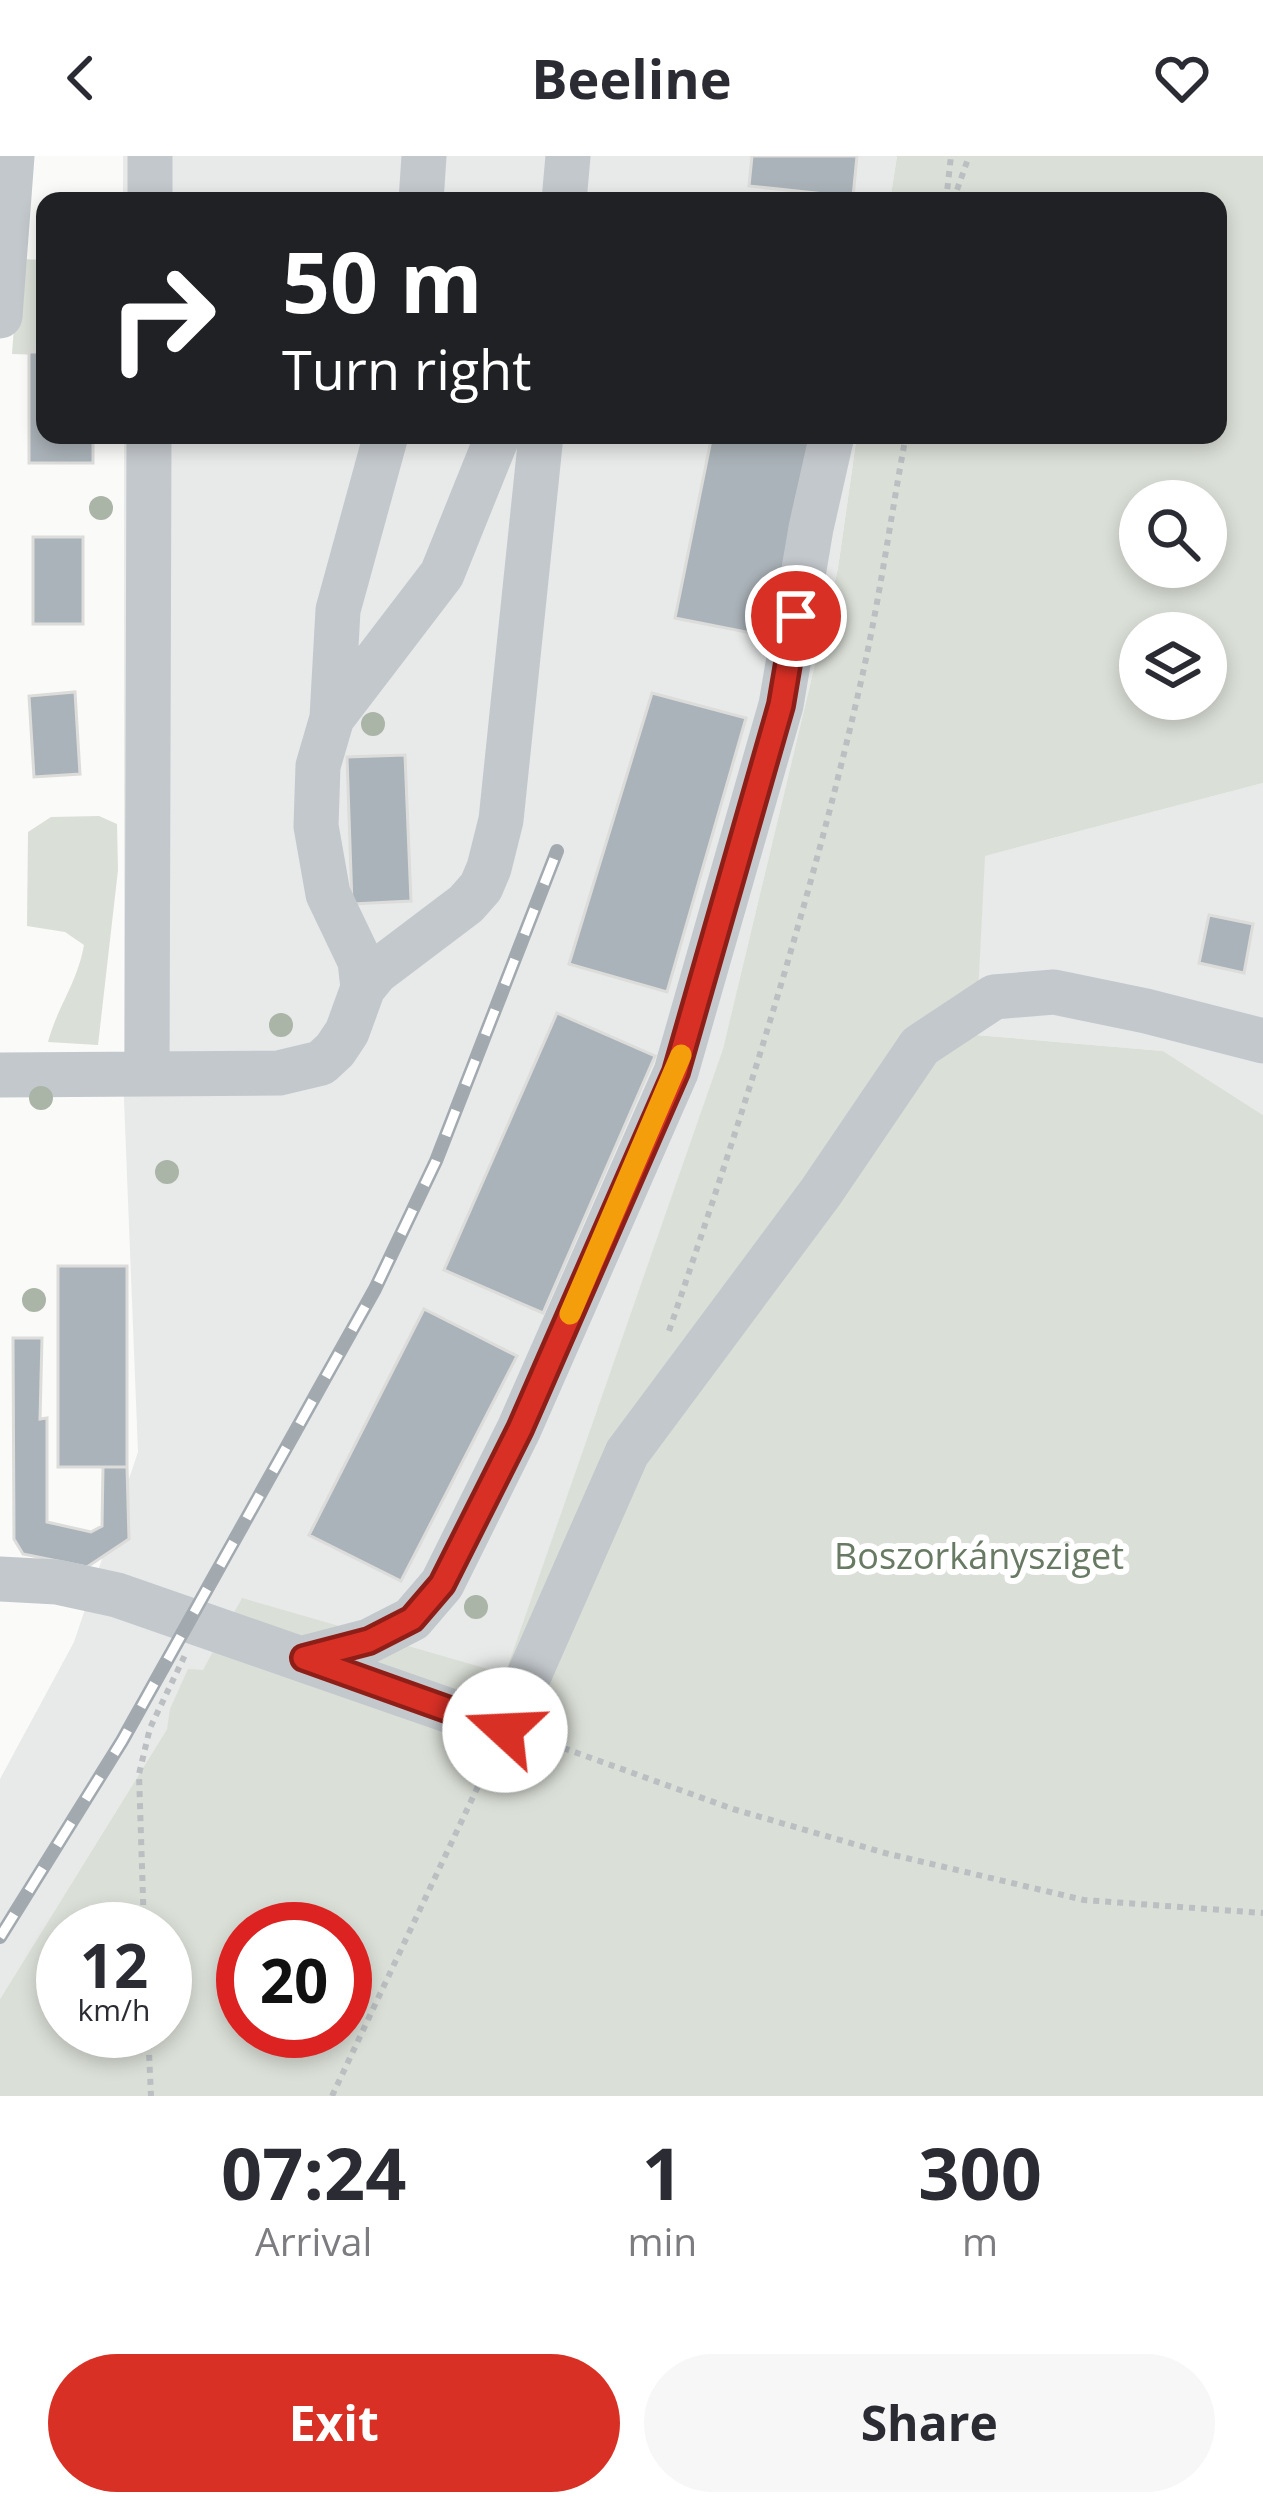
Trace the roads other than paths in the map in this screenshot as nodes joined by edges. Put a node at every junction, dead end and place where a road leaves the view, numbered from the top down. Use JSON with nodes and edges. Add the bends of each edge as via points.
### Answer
{"nodes":[{"id":1,"x":12,"y":156,"type":"edge"},
{"id":2,"x":150,"y":156,"type":"edge"},
{"id":3,"x":424,"y":156,"type":"edge"},
{"id":4,"x":568,"y":156,"type":"edge"},
{"id":5,"x":150,"y":192,"type":"edge"},
{"id":6,"x":422,"y":192,"type":"edge"},
{"id":7,"x":565,"y":192,"type":"edge"},
{"id":8,"x":0,"y":316,"type":"edge"},
{"id":9,"x":149,"y":444,"type":"edge"},
{"id":10,"x":384,"y":444,"type":"edge"},
{"id":11,"x":494,"y":444,"type":"edge"},
{"id":12,"x":540,"y":444,"type":"edge"},
{"id":13,"x":830,"y":444,"type":"edge"},
{"id":14,"x":332,"y":718,"type":"junction"},
{"id":15,"x":363,"y":988,"type":"junction"},
{"id":16,"x":1263,"y":1041,"type":"edge"},
{"id":17,"x":147,"y":1074,"type":"junction"},
{"id":18,"x":0,"y":1075,"type":"edge"},
{"id":19,"x":0,"y":1579,"type":"edge"},
{"id":20,"x":304,"y":1658,"type":"junction"}],
"edges":[{"from":1,"to":8,"type":"street"},
{"from":2,"to":5,"type":"street"},
{"from":3,"to":6,"type":"street"},
{"from":4,"to":7,"type":"street"},
{"from":9,"to":17,"type":"street"},
{"from":10,"to":14,"type":"street","via":[[338,610]]},
{"from":11,"to":14,"type":"street","via":[[442,574]]},
{"from":12,"to":15,"type":"street","via":[[501,820],[489,868],[466,904]]},
{"from":13,"to":20,"type":"street","via":[[781,705],[676,1072],[520,1429],[442,1584],[412,1619],[369,1641]]},
{"from":14,"to":15,"type":"street","via":[[318,766],[316,826],[328,894],[360,961]]},
{"from":15,"to":17,"type":"street","via":[[347,1032],[321,1063],[279,1073]]},
{"from":16,"to":20,"type":"street","via":[[1054,992],[994,998],[920,1046],[627,1454],[505,1730]]},
{"from":17,"to":18,"type":"street"},
{"from":19,"to":20,"type":"street","via":[[87,1588]]}]}
